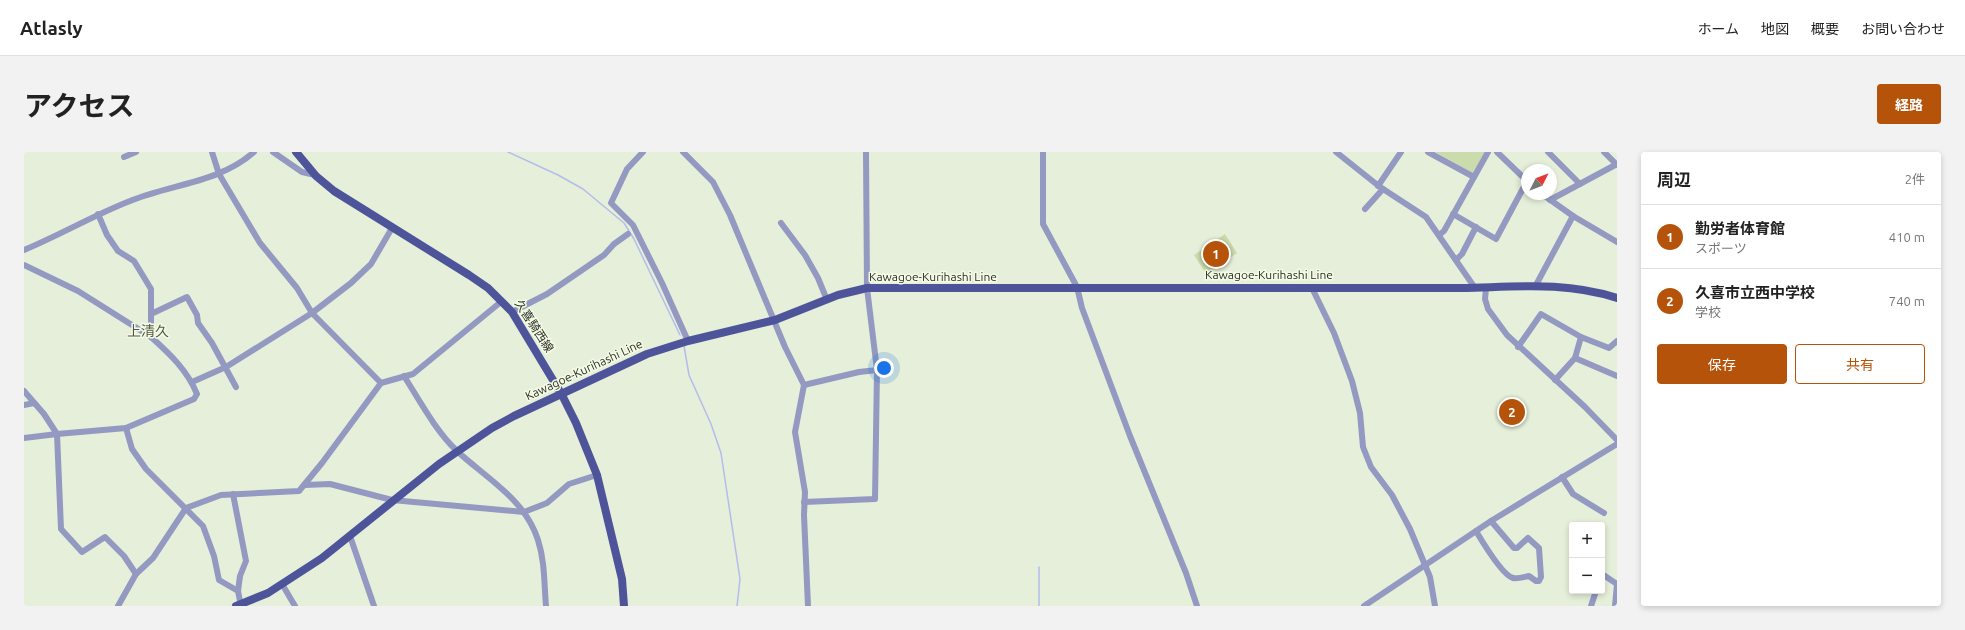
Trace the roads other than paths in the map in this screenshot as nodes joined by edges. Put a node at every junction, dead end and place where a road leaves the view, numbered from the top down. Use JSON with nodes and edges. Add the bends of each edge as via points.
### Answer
{"nodes":[{"id":1,"x":136,"y":152,"type":"edge"},
{"id":2,"x":212,"y":152,"type":"edge"},
{"id":3,"x":254,"y":152,"type":"edge"},
{"id":4,"x":273,"y":152,"type":"edge"},
{"id":5,"x":296,"y":152,"type":"edge"},
{"id":6,"x":643,"y":152,"type":"edge"},
{"id":7,"x":683,"y":152,"type":"edge"},
{"id":8,"x":866,"y":152,"type":"edge"},
{"id":9,"x":1043,"y":152,"type":"edge"},
{"id":10,"x":1336,"y":152,"type":"edge"},
{"id":11,"x":1401,"y":152,"type":"edge"},
{"id":12,"x":1428,"y":152,"type":"edge"},
{"id":13,"x":1488,"y":152,"type":"edge"},
{"id":14,"x":1497,"y":152,"type":"edge"},
{"id":15,"x":1548,"y":152,"type":"edge"},
{"id":16,"x":1604,"y":152,"type":"edge"},
{"id":17,"x":124,"y":157,"type":"dead end"},
{"id":18,"x":1617,"y":165,"type":"edge"},
{"id":19,"x":219,"y":174,"type":"junction"},
{"id":20,"x":1521,"y":175,"type":"edge"},
{"id":21,"x":316,"y":176,"type":"junction"},
{"id":22,"x":1474,"y":177,"type":"junction"},
{"id":23,"x":1580,"y":184,"type":"junction"},
{"id":24,"x":1380,"y":188,"type":"junction"},
{"id":25,"x":1521,"y":192,"type":"edge"},
{"id":26,"x":1557,"y":196,"type":"edge"},
{"id":27,"x":1550,"y":200,"type":"edge"},
{"id":28,"x":1365,"y":209,"type":"dead end"},
{"id":29,"x":98,"y":214,"type":"junction"},
{"id":30,"x":1453,"y":214,"type":"junction"},
{"id":31,"x":1573,"y":216,"type":"junction"},
{"id":32,"x":781,"y":223,"type":"dead end"},
{"id":33,"x":1476,"y":227,"type":"junction"},
{"id":34,"x":392,"y":228,"type":"junction"},
{"id":35,"x":628,"y":234,"type":"dead end"},
{"id":36,"x":1439,"y":235,"type":"junction"},
{"id":37,"x":1617,"y":242,"type":"edge"},
{"id":38,"x":24,"y":250,"type":"edge"},
{"id":39,"x":1456,"y":260,"type":"junction"},
{"id":40,"x":24,"y":265,"type":"edge"},
{"id":41,"x":1536,"y":285,"type":"junction"},
{"id":42,"x":1077,"y":287,"type":"junction"},
{"id":43,"x":867,"y":288,"type":"junction"},
{"id":44,"x":1312,"y":288,"type":"junction"},
{"id":45,"x":1475,"y":288,"type":"junction"},
{"id":46,"x":1486,"y":288,"type":"junction"},
{"id":47,"x":1617,"y":298,"type":"edge"},
{"id":48,"x":827,"y":300,"type":"junction"},
{"id":49,"x":502,"y":301,"type":"junction"},
{"id":50,"x":512,"y":312,"type":"junction"},
{"id":51,"x":312,"y":313,"type":"junction"},
{"id":52,"x":151,"y":314,"type":"junction"},
{"id":53,"x":775,"y":320,"type":"junction"},
{"id":54,"x":151,"y":337,"type":"junction"},
{"id":55,"x":1581,"y":338,"type":"junction"},
{"id":56,"x":688,"y":341,"type":"junction"},
{"id":57,"x":1617,"y":342,"type":"edge"},
{"id":58,"x":1518,"y":346,"type":"junction"},
{"id":59,"x":1575,"y":358,"type":"junction"},
{"id":60,"x":226,"y":367,"type":"junction"},
{"id":61,"x":877,"y":370,"type":"junction"},
{"id":62,"x":404,"y":376,"type":"junction"},
{"id":63,"x":1617,"y":376,"type":"edge"},
{"id":64,"x":1555,"y":380,"type":"junction"},
{"id":65,"x":192,"y":382,"type":"junction"},
{"id":66,"x":381,"y":383,"type":"junction"},
{"id":67,"x":804,"y":385,"type":"junction"},
{"id":68,"x":236,"y":387,"type":"dead end"},
{"id":69,"x":24,"y":391,"type":"edge"},
{"id":70,"x":562,"y":394,"type":"junction"},
{"id":71,"x":34,"y":403,"type":"junction"},
{"id":72,"x":24,"y":405,"type":"edge"},
{"id":73,"x":126,"y":428,"type":"junction"},
{"id":74,"x":56,"y":434,"type":"junction"},
{"id":75,"x":24,"y":438,"type":"edge"},
{"id":76,"x":1617,"y":440,"type":"edge"},
{"id":77,"x":1617,"y":444,"type":"edge"},
{"id":78,"x":457,"y":451,"type":"junction"},
{"id":79,"x":597,"y":475,"type":"junction"},
{"id":80,"x":1562,"y":477,"type":"junction"},
{"id":81,"x":305,"y":485,"type":"junction"},
{"id":82,"x":233,"y":494,"type":"junction"},
{"id":83,"x":392,"y":500,"type":"junction"},
{"id":84,"x":804,"y":502,"type":"junction"},
{"id":85,"x":186,"y":508,"type":"junction"},
{"id":86,"x":524,"y":512,"type":"junction"},
{"id":87,"x":1604,"y":513,"type":"dead end"},
{"id":88,"x":1491,"y":521,"type":"junction"},
{"id":89,"x":1476,"y":531,"type":"junction"},
{"id":90,"x":350,"y":536,"type":"junction"},
{"id":91,"x":1424,"y":565,"type":"junction"},
{"id":92,"x":136,"y":574,"type":"junction"},
{"id":93,"x":1605,"y":576,"type":"edge"},
{"id":94,"x":282,"y":584,"type":"junction"},
{"id":95,"x":238,"y":590,"type":"junction"},
{"id":96,"x":1595,"y":594,"type":"edge"},
{"id":97,"x":240,"y":605,"type":"edge"},
{"id":98,"x":1368,"y":605,"type":"edge"},
{"id":99,"x":118,"y":606,"type":"edge"},
{"id":100,"x":295,"y":606,"type":"edge"},
{"id":101,"x":374,"y":606,"type":"edge"},
{"id":102,"x":546,"y":606,"type":"edge"},
{"id":103,"x":624,"y":606,"type":"edge"},
{"id":104,"x":808,"y":606,"type":"edge"},
{"id":105,"x":1197,"y":606,"type":"edge"},
{"id":106,"x":1435,"y":606,"type":"edge"},
{"id":107,"x":1591,"y":606,"type":"edge"},
{"id":108,"x":1615,"y":606,"type":"edge"}],
"edges":[{"from":1,"to":17,"type":"street"},
{"from":2,"to":19,"type":"street"},
{"from":3,"to":19,"type":"street","via":[[243,162]]},
{"from":4,"to":21,"type":"street","via":[[302,172]]},
{"from":5,"to":21,"type":"main road","name":"久喜騎西線"},
{"from":6,"to":56,"type":"street","via":[[627,169],[611,203],[633,225]]},
{"from":7,"to":53,"type":"street","via":[[712,182],[730,215]]},
{"from":8,"to":43,"type":"street"},
{"from":9,"to":42,"type":"street","via":[[1043,224]]},
{"from":10,"to":24,"type":"street"},
{"from":11,"to":24,"type":"street"},
{"from":12,"to":22,"type":"street"},
{"from":13,"to":22,"type":"street"},
{"from":14,"to":20,"type":"street"},
{"from":15,"to":23,"type":"street"},
{"from":16,"to":18,"type":"street"},
{"from":18,"to":23,"type":"street"},
{"from":19,"to":29,"type":"street","via":[[132,200]]},
{"from":19,"to":51,"type":"street","via":[[260,243],[297,288]]},
{"from":21,"to":34,"type":"main road","name":"久喜騎西線","via":[[334,191]]},
{"from":22,"to":30,"type":"street"},
{"from":23,"to":26,"type":"street"},
{"from":24,"to":28,"type":"street"},
{"from":24,"to":36,"type":"street","via":[[1424,215]]},
{"from":25,"to":33,"type":"street","via":[[1496,239]]},
{"from":27,"to":31,"type":"street"},
{"from":29,"to":38,"type":"street"},
{"from":29,"to":52,"type":"street","via":[[107,235],[118,251],[134,261],[151,289]]},
{"from":30,"to":33,"type":"street"},
{"from":30,"to":36,"type":"street"},
{"from":31,"to":37,"type":"street"},
{"from":31,"to":41,"type":"street"},
{"from":32,"to":48,"type":"street","via":[[805,255]]},
{"from":33,"to":39,"type":"street","via":[[1462,254]]},
{"from":34,"to":49,"type":"main road","name":"久喜騎西線","via":[[469,275]]},
{"from":34,"to":51,"type":"street","via":[[371,264]]},
{"from":35,"to":50,"type":"street","via":[[614,244],[604,256],[547,294]]},
{"from":36,"to":39,"type":"street"},
{"from":39,"to":45,"type":"street"},
{"from":40,"to":54,"type":"street","via":[[78,291]]},
{"from":41,"to":46,"type":"main road","name":"Kawagoe-Kurihashi Line"},
{"from":41,"to":47,"type":"main road","name":"Kawagoe-Kurihashi Line","via":[[1586,290]]},
{"from":42,"to":43,"type":"main road","name":"Kawagoe-Kurihashi Line"},
{"from":42,"to":44,"type":"main road","name":"Kawagoe-Kurihashi Line"},
{"from":42,"to":105,"type":"street","via":[[1082,308],[1130,436]]},
{"from":43,"to":48,"type":"main road","name":"Kawagoe-Kurihashi Line"},
{"from":43,"to":61,"type":"street"},
{"from":44,"to":45,"type":"main road","name":"Kawagoe-Kurihashi Line"},
{"from":44,"to":91,"type":"street","via":[[1334,333],[1352,381],[1360,412],[1363,447],[1370,467],[1392,495],[1410,529]]},
{"from":45,"to":46,"type":"main road","name":"Kawagoe-Kurihashi Line"},
{"from":46,"to":58,"type":"street","via":[[1488,310],[1495,322]]},
{"from":48,"to":53,"type":"main road","name":"Kawagoe-Kurihashi Line"},
{"from":49,"to":50,"type":"main road","name":"久喜騎西線"},
{"from":49,"to":62,"type":"street","via":[[413,374]]},
{"from":50,"to":70,"type":"main road","name":"久喜騎西線"},
{"from":51,"to":60,"type":"street"},
{"from":51,"to":66,"type":"street"},
{"from":52,"to":54,"type":"street"},
{"from":52,"to":60,"type":"street","via":[[187,297],[197,314],[198,323]]},
{"from":53,"to":56,"type":"main road","name":"Kawagoe-Kurihashi Line"},
{"from":53,"to":67,"type":"street"},
{"from":54,"to":65,"type":"street","via":[[171,355]]},
{"from":55,"to":57,"type":"street","via":[[1609,348]]},
{"from":55,"to":58,"type":"street","via":[[1541,314]]},
{"from":55,"to":59,"type":"street"},
{"from":56,"to":70,"type":"main road","name":"Kawagoe-Kurihashi Line","via":[[630,360]]},
{"from":58,"to":64,"type":"street"},
{"from":59,"to":63,"type":"street"},
{"from":59,"to":64,"type":"street"},
{"from":60,"to":65,"type":"street"},
{"from":60,"to":68,"type":"street"},
{"from":61,"to":67,"type":"street"},
{"from":61,"to":84,"type":"street","via":[[875,499]]},
{"from":62,"to":66,"type":"street"},
{"from":62,"to":78,"type":"street","via":[[443,435]]},
{"from":64,"to":76,"type":"street"},
{"from":65,"to":73,"type":"street","via":[[197,394],[194,399]]},
{"from":66,"to":81,"type":"street"},
{"from":67,"to":84,"type":"street","via":[[794,432],[805,492]]},
{"from":69,"to":71,"type":"street"},
{"from":70,"to":78,"type":"main road","name":"Kawagoe-Kurihashi Line","via":[[514,416]]},
{"from":70,"to":79,"type":"main road","name":"久喜騎西線"},
{"from":71,"to":72,"type":"street"},
{"from":71,"to":74,"type":"street"},
{"from":73,"to":74,"type":"street"},
{"from":73,"to":85,"type":"street","via":[[132,449],[146,469]]},
{"from":74,"to":75,"type":"street"},
{"from":74,"to":92,"type":"street","via":[[62,529],[82,552],[105,537],[124,556]]},
{"from":77,"to":80,"type":"street"},
{"from":78,"to":83,"type":"main road","name":"Kawagoe-Kurihashi Line"},
{"from":78,"to":86,"type":"street","via":[[497,483]]},
{"from":79,"to":86,"type":"street","via":[[569,484],[547,503]]},
{"from":79,"to":103,"type":"main road","name":"久喜騎西線","via":[[622,579]]},
{"from":80,"to":87,"type":"street","via":[[1573,494]]},
{"from":80,"to":88,"type":"street"},
{"from":81,"to":82,"type":"street","via":[[299,491]]},
{"from":81,"to":83,"type":"street","via":[[330,484]]},
{"from":82,"to":85,"type":"street","via":[[221,495]]},
{"from":82,"to":95,"type":"street","via":[[246,561]]},
{"from":83,"to":86,"type":"street"},
{"from":83,"to":90,"type":"main road","name":"Kawagoe-Kurihashi Line"},
{"from":84,"to":104,"type":"street"},
{"from":85,"to":92,"type":"street","via":[[153,558]]},
{"from":85,"to":95,"type":"street","via":[[203,526],[214,556],[219,580]]},
{"from":86,"to":102,"type":"street","via":[[538,538],[544,564]]},
{"from":88,"to":89,"type":"street"},
{"from":88,"to":89,"type":"street","via":[[1514,548],[1528,538],[1539,548],[1539,581],[1529,576],[1511,576],[1498,563]]},
{"from":89,"to":91,"type":"street"},
{"from":90,"to":94,"type":"main road","name":"Kawagoe-Kurihashi Line"},
{"from":90,"to":101,"type":"street"},
{"from":91,"to":98,"type":"street"},
{"from":91,"to":106,"type":"street","via":[[1430,577]]},
{"from":92,"to":99,"type":"street"},
{"from":93,"to":108,"type":"street","via":[[1617,584]]},
{"from":94,"to":97,"type":"main road","name":"Kawagoe-Kurihashi Line"},
{"from":94,"to":100,"type":"street"},
{"from":95,"to":97,"type":"street"},
{"from":96,"to":107,"type":"street"}]}
